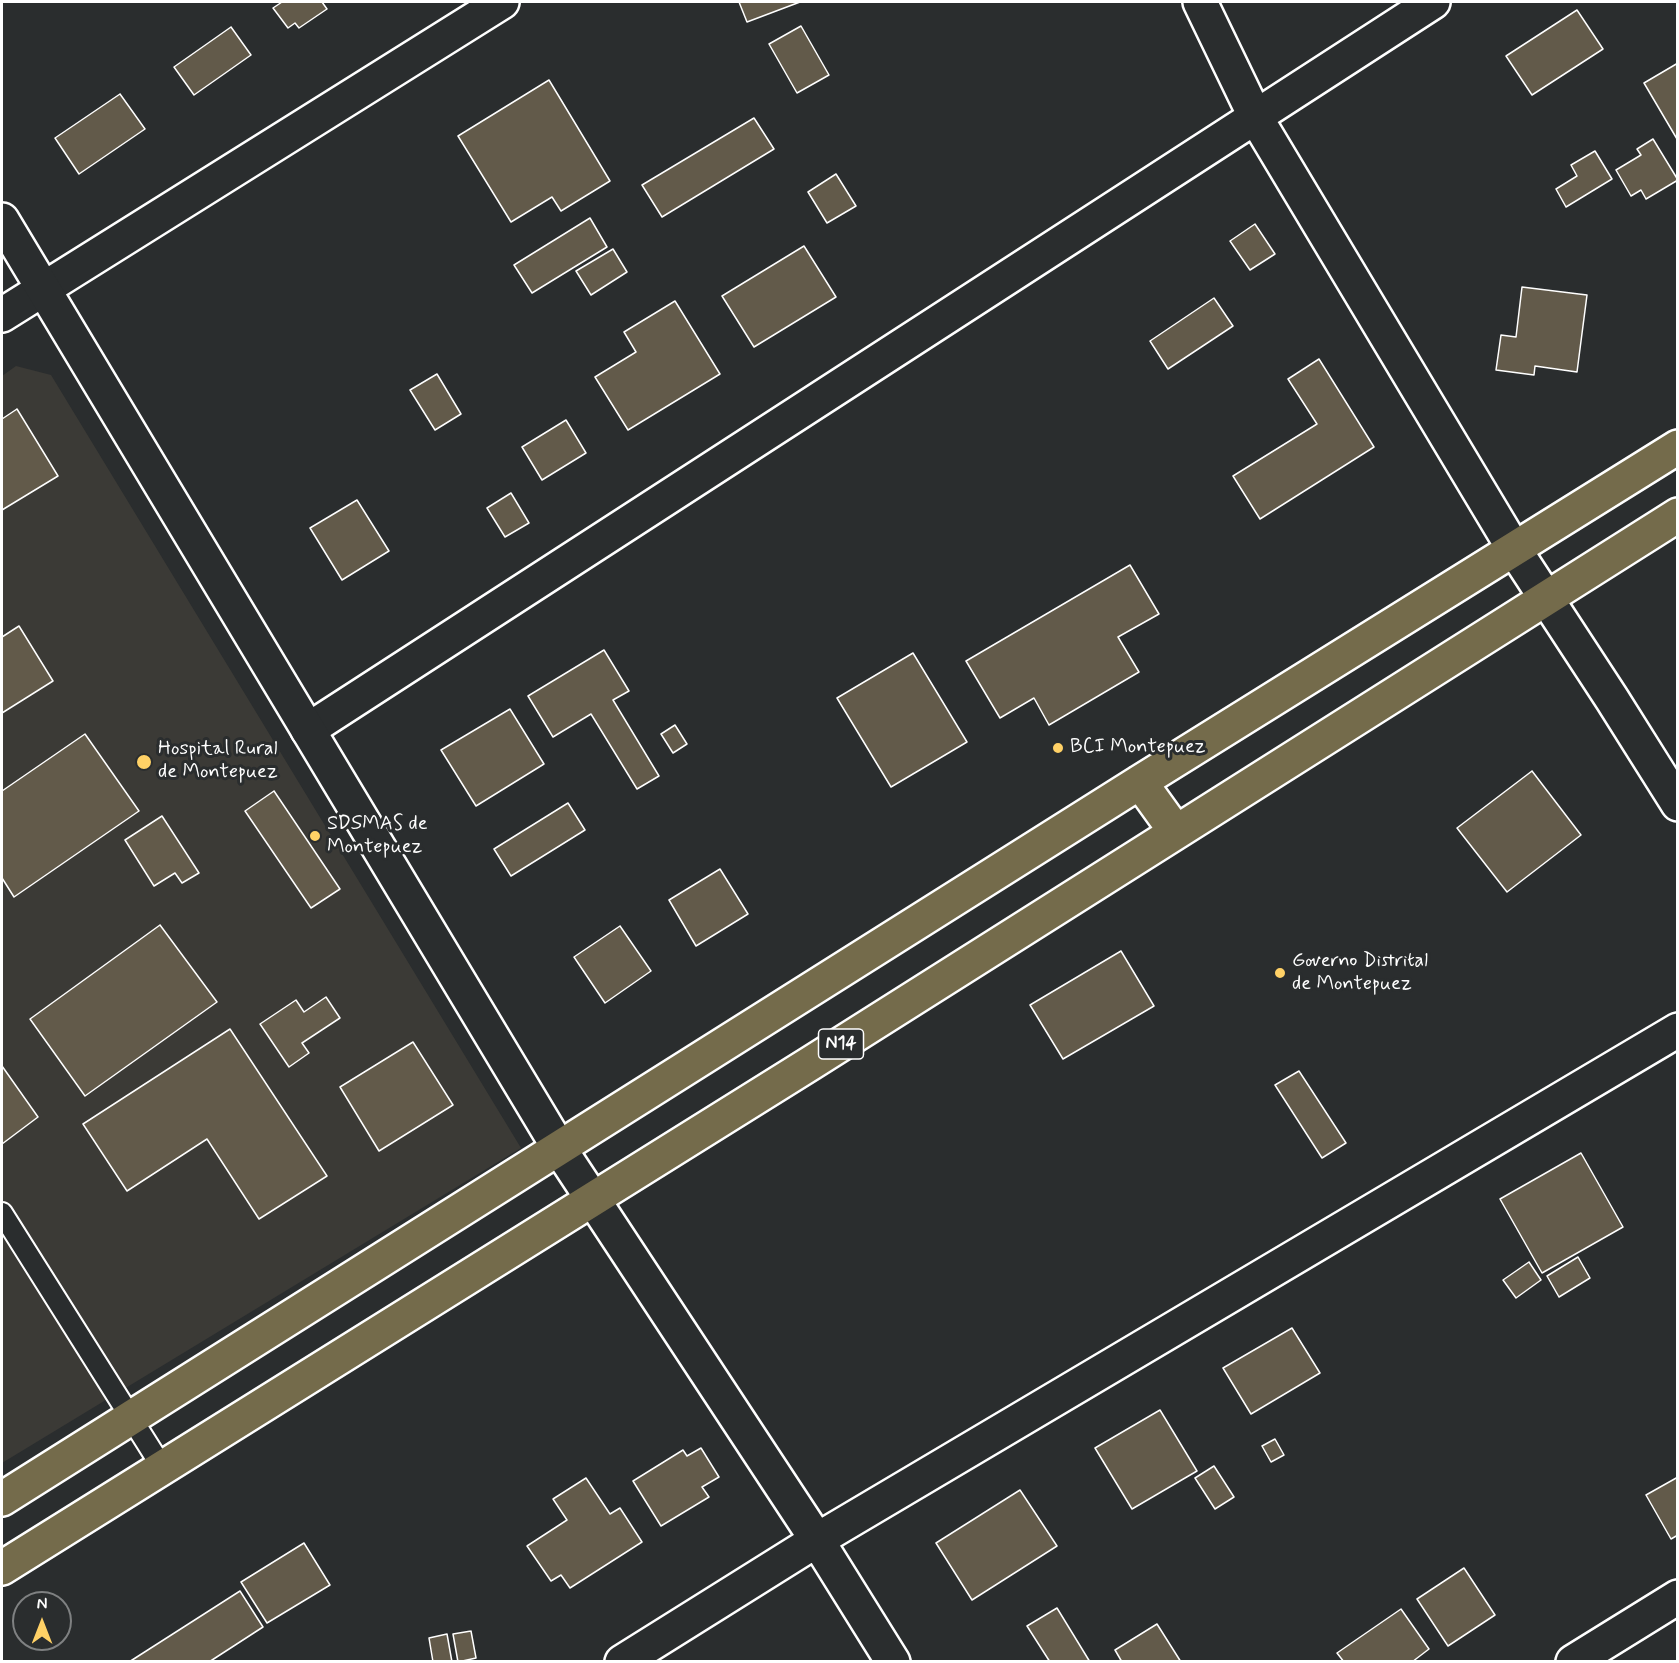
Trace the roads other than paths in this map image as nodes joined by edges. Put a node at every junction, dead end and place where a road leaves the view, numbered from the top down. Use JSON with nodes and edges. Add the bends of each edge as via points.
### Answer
{"nodes":[{"id":1,"x":502,"y":2,"type":"edge"},
{"id":2,"x":1200,"y":2,"type":"edge"},
{"id":3,"x":1433,"y":2,"type":"edge"},
{"id":4,"x":1256,"y":118,"type":"junction"},
{"id":5,"x":2,"y":220,"type":"edge"},
{"id":6,"x":43,"y":289,"type":"junction"},
{"id":7,"x":2,"y":315,"type":"edge"},
{"id":8,"x":1677,"y":447,"type":"edge"},
{"id":9,"x":1677,"y":515,"type":"edge"},
{"id":10,"x":1514,"y":549,"type":"junction"},
{"id":11,"x":1546,"y":598,"type":"junction"},
{"id":12,"x":308,"y":730,"type":"junction"},
{"id":13,"x":1140,"y":782,"type":"junction"},
{"id":14,"x":1677,"y":804,"type":"edge"},
{"id":15,"x":1176,"y":832,"type":"junction"},
{"id":16,"x":1677,"y":1030,"type":"edge"},
{"id":17,"x":559,"y":1148,"type":"junction"},
{"id":18,"x":592,"y":1198,"type":"junction"},
{"id":19,"x":2,"y":1213,"type":"edge"},
{"id":20,"x":130,"y":1418,"type":"junction"},
{"id":21,"x":162,"y":1467,"type":"junction"},
{"id":22,"x":2,"y":1499,"type":"edge"},
{"id":23,"x":816,"y":1539,"type":"junction"},
{"id":24,"x":2,"y":1568,"type":"edge"},
{"id":25,"x":1677,"y":1597,"type":"edge"},
{"id":26,"x":622,"y":1662,"type":"edge"},
{"id":27,"x":893,"y":1662,"type":"edge"},
{"id":28,"x":1573,"y":1662,"type":"edge"}],
"edges":[{"from":1,"to":6,"type":"street"},
{"from":2,"to":4,"type":"street"},
{"from":3,"to":4,"type":"street"},
{"from":4,"to":10,"type":"street"},
{"from":4,"to":12,"type":"street"},
{"from":5,"to":6,"type":"street"},
{"from":6,"to":7,"type":"street"},
{"from":6,"to":12,"type":"street"},
{"from":8,"to":10,"type":"main road"},
{"from":9,"to":11,"type":"main road","number":"N14"},
{"from":10,"to":11,"type":"street"},
{"from":10,"to":13,"type":"main road"},
{"from":11,"to":14,"type":"street"},
{"from":11,"to":15,"type":"main road","number":"N14"},
{"from":12,"to":17,"type":"street"},
{"from":13,"to":15,"type":"main road"},
{"from":13,"to":17,"type":"main road"},
{"from":15,"to":18,"type":"main road","number":"N14"},
{"from":16,"to":23,"type":"street"},
{"from":17,"to":18,"type":"street"},
{"from":17,"to":20,"type":"main road"},
{"from":18,"to":21,"type":"main road","number":"N14"},
{"from":18,"to":23,"type":"street"},
{"from":19,"to":20,"type":"lane"},
{"from":20,"to":21,"type":"lane"},
{"from":20,"to":22,"type":"main road"},
{"from":21,"to":24,"type":"main road","number":"N14"},
{"from":23,"to":26,"type":"street"},
{"from":23,"to":27,"type":"street"},
{"from":25,"to":28,"type":"street"}]}
